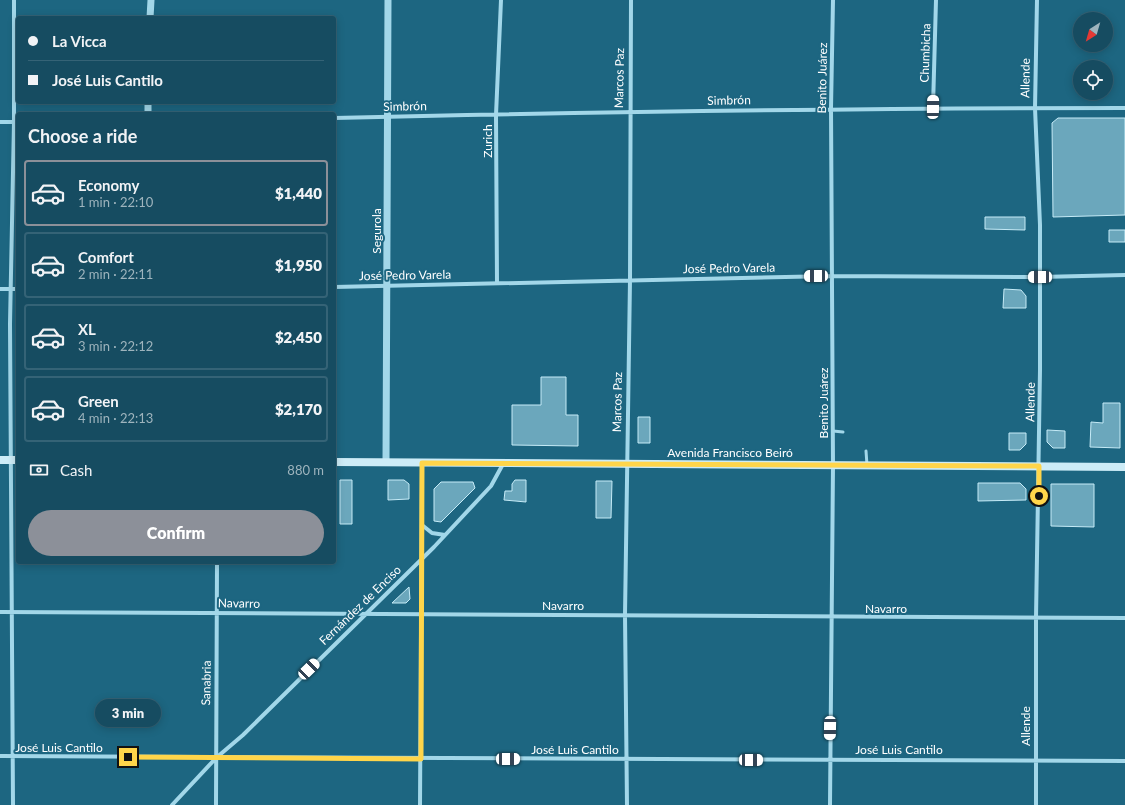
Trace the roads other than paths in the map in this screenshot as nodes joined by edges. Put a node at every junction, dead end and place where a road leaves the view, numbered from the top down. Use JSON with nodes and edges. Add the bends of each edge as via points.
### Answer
{"nodes":[{"id":1,"x":14,"y":0,"type":"edge"},
{"id":2,"x":151,"y":0,"type":"edge"},
{"id":3,"x":388,"y":0,"type":"edge"},
{"id":4,"x":501,"y":0,"type":"edge"},
{"id":5,"x":631,"y":0,"type":"edge"},
{"id":6,"x":833,"y":0,"type":"edge"},
{"id":7,"x":936,"y":0,"type":"edge"},
{"id":8,"x":1037,"y":0,"type":"edge"},
{"id":9,"x":150,"y":16,"type":"edge"},
{"id":10,"x":933,"y":107,"type":"junction"},
{"id":11,"x":831,"y":108,"type":"junction"},
{"id":12,"x":1035,"y":108,"type":"junction"},
{"id":13,"x":1125,"y":108,"type":"edge"},
{"id":14,"x":629,"y":111,"type":"junction"},
{"id":15,"x":496,"y":115,"type":"junction"},
{"id":16,"x":388,"y":116,"type":"junction"},
{"id":17,"x":336,"y":118,"type":"edge"},
{"id":18,"x":0,"y":122,"type":"edge"},
{"id":19,"x":16,"y":122,"type":"edge"},
{"id":20,"x":1125,"y":275,"type":"edge"},
{"id":21,"x":832,"y":276,"type":"junction"},
{"id":22,"x":1040,"y":277,"type":"junction"},
{"id":23,"x":630,"y":280,"type":"junction"},
{"id":24,"x":497,"y":283,"type":"junction"},
{"id":25,"x":387,"y":286,"type":"junction"},
{"id":26,"x":336,"y":287,"type":"edge"},
{"id":27,"x":0,"y":289,"type":"edge"},
{"id":28,"x":10,"y":289,"type":"junction"},
{"id":29,"x":16,"y":289,"type":"edge"},
{"id":30,"x":833,"y":431,"type":"junction"},
{"id":31,"x":843,"y":432,"type":"dead end"},
{"id":32,"x":866,"y":452,"type":"dead end"},
{"id":33,"x":0,"y":460,"type":"edge"},
{"id":34,"x":14,"y":460,"type":"edge"},
{"id":35,"x":336,"y":462,"type":"edge"},
{"id":36,"x":386,"y":462,"type":"junction"},
{"id":37,"x":422,"y":463,"type":"junction"},
{"id":38,"x":503,"y":464,"type":"junction"},
{"id":39,"x":626,"y":464,"type":"junction"},
{"id":40,"x":833,"y":465,"type":"junction"},
{"id":41,"x":867,"y":465,"type":"junction"},
{"id":42,"x":1039,"y":466,"type":"junction"},
{"id":43,"x":1125,"y":467,"type":"edge"},
{"id":44,"x":422,"y":525,"type":"junction"},
{"id":45,"x":445,"y":535,"type":"junction"},
{"id":46,"x":422,"y":559,"type":"junction"},
{"id":47,"x":217,"y":564,"type":"edge"},
{"id":48,"x":0,"y":612,"type":"edge"},
{"id":49,"x":12,"y":613,"type":"junction"},
{"id":50,"x":217,"y":613,"type":"junction"},
{"id":51,"x":422,"y":614,"type":"junction"},
{"id":52,"x":364,"y":615,"type":"junction"},
{"id":53,"x":625,"y":615,"type":"junction"},
{"id":54,"x":831,"y":618,"type":"junction"},
{"id":55,"x":1036,"y":618,"type":"junction"},
{"id":56,"x":1125,"y":618,"type":"edge"},
{"id":57,"x":0,"y":756,"type":"edge"},
{"id":58,"x":12,"y":756,"type":"junction"},
{"id":59,"x":216,"y":758,"type":"junction"},
{"id":60,"x":421,"y":759,"type":"junction"},
{"id":61,"x":829,"y":759,"type":"junction"},
{"id":62,"x":626,"y":760,"type":"junction"},
{"id":63,"x":1035,"y":760,"type":"junction"},
{"id":64,"x":1125,"y":761,"type":"edge"},
{"id":65,"x":12,"y":805,"type":"edge"},
{"id":66,"x":172,"y":805,"type":"edge"},
{"id":67,"x":216,"y":805,"type":"edge"},
{"id":68,"x":420,"y":805,"type":"edge"},
{"id":69,"x":627,"y":805,"type":"edge"},
{"id":70,"x":830,"y":805,"type":"edge"},
{"id":71,"x":1036,"y":805,"type":"edge"}],
"edges":[{"from":1,"to":19,"type":"street"},
{"from":2,"to":9,"type":"street"},
{"from":3,"to":16,"type":"street","name":"Segurola"},
{"from":4,"to":15,"type":"street","name":"Zurich"},
{"from":5,"to":14,"type":"street","name":"Marcos Paz"},
{"from":6,"to":11,"type":"street","name":"Benito Juárez"},
{"from":7,"to":10,"type":"street","name":"Chumbicha"},
{"from":8,"to":12,"type":"street","name":"Allende"},
{"from":10,"to":11,"type":"street","name":"Simbrón"},
{"from":10,"to":12,"type":"street","name":"Simbrón"},
{"from":11,"to":14,"type":"street","name":"Simbrón"},
{"from":11,"to":21,"type":"street","name":"Benito Juárez"},
{"from":12,"to":13,"type":"street","name":"Simbrón"},
{"from":12,"to":22,"type":"street","name":"Allende"},
{"from":14,"to":15,"type":"street","name":"Simbrón"},
{"from":14,"to":23,"type":"street","name":"Marcos Paz"},
{"from":15,"to":16,"type":"street","name":"Simbrón"},
{"from":15,"to":24,"type":"street","name":"Zurich"},
{"from":16,"to":17,"type":"street","name":"Simbrón"},
{"from":16,"to":25,"type":"street","name":"Segurola"},
{"from":18,"to":19,"type":"street"},
{"from":19,"to":28,"type":"street"},
{"from":20,"to":22,"type":"street","name":"José Pedro Varela"},
{"from":21,"to":22,"type":"street","name":"José Pedro Varela"},
{"from":21,"to":23,"type":"street","name":"José Pedro Varela"},
{"from":21,"to":30,"type":"street","name":"Benito Juárez"},
{"from":22,"to":42,"type":"street","name":"Allende"},
{"from":23,"to":24,"type":"street","name":"José Pedro Varela"},
{"from":23,"to":39,"type":"street","name":"Marcos Paz"},
{"from":24,"to":25,"type":"street","name":"José Pedro Varela"},
{"from":25,"to":26,"type":"street","name":"José Pedro Varela"},
{"from":25,"to":36,"type":"street","name":"Segurola"},
{"from":27,"to":28,"type":"street"},
{"from":28,"to":29,"type":"street"},
{"from":28,"to":34,"type":"street"},
{"from":30,"to":31,"type":"lane"},
{"from":30,"to":40,"type":"street","name":"Benito Juárez"},
{"from":32,"to":41,"type":"lane"},
{"from":33,"to":34,"type":"main road"},
{"from":34,"to":49,"type":"street"},
{"from":35,"to":36,"type":"main road","name":"Avenida Francisco Beiró"},
{"from":36,"to":37,"type":"main road","name":"Avenida Francisco Beiró"},
{"from":37,"to":38,"type":"main road","name":"Avenida Francisco Beiró"},
{"from":37,"to":44,"type":"street"},
{"from":38,"to":39,"type":"main road","name":"Avenida Francisco Beiró"},
{"from":38,"to":45,"type":"street","name":"Fernández de Enciso","via":[[491,486]]},
{"from":39,"to":40,"type":"main road","name":"Avenida Francisco Beiró"},
{"from":39,"to":53,"type":"street","name":"Marcos Paz"},
{"from":40,"to":41,"type":"main road","name":"Avenida Francisco Beiró"},
{"from":40,"to":54,"type":"street","name":"Benito Juárez"},
{"from":41,"to":42,"type":"main road","name":"Avenida Francisco Beiró"},
{"from":42,"to":43,"type":"main road","name":"Avenida Francisco Beiró"},
{"from":42,"to":55,"type":"street","name":"Allende"},
{"from":44,"to":45,"type":"street","via":[[432,534]]},
{"from":44,"to":46,"type":"street"},
{"from":45,"to":46,"type":"street","name":"Fernández de Enciso"},
{"from":46,"to":51,"type":"street"},
{"from":46,"to":52,"type":"street","name":"Fernández de Enciso"},
{"from":47,"to":50,"type":"street","name":"Sanabria"},
{"from":48,"to":49,"type":"street","name":"Navarro"},
{"from":49,"to":50,"type":"street","name":"Navarro"},
{"from":49,"to":58,"type":"street"},
{"from":50,"to":52,"type":"street","name":"Navarro"},
{"from":50,"to":59,"type":"street","name":"Sanabria"},
{"from":51,"to":52,"type":"street","name":"Navarro"},
{"from":51,"to":53,"type":"street","name":"Navarro"},
{"from":51,"to":60,"type":"street"},
{"from":52,"to":59,"type":"street","name":"Fernández de Enciso","via":[[243,735]]},
{"from":53,"to":54,"type":"street","name":"Navarro"},
{"from":53,"to":62,"type":"street","name":"Marcos Paz"},
{"from":54,"to":55,"type":"street","name":"Navarro"},
{"from":54,"to":61,"type":"street","name":"Benito Juárez"},
{"from":55,"to":56,"type":"street","name":"Navarro"},
{"from":55,"to":63,"type":"street","name":"Allende"},
{"from":57,"to":58,"type":"street","name":"José Luis Cantilo"},
{"from":58,"to":59,"type":"street","name":"José Luis Cantilo"},
{"from":58,"to":65,"type":"street"},
{"from":59,"to":60,"type":"street","name":"José Luis Cantilo"},
{"from":59,"to":66,"type":"street","name":"Fernández de Enciso"},
{"from":59,"to":67,"type":"street","name":"Sanabria"},
{"from":60,"to":62,"type":"street","name":"José Luis Cantilo"},
{"from":60,"to":68,"type":"street"},
{"from":61,"to":62,"type":"street","name":"José Luis Cantilo"},
{"from":61,"to":63,"type":"street","name":"José Luis Cantilo"},
{"from":61,"to":70,"type":"street","name":"Benito Juárez"},
{"from":62,"to":69,"type":"street","name":"Marcos Paz"},
{"from":63,"to":64,"type":"street","name":"José Luis Cantilo"},
{"from":63,"to":71,"type":"street","name":"Allende"}]}
